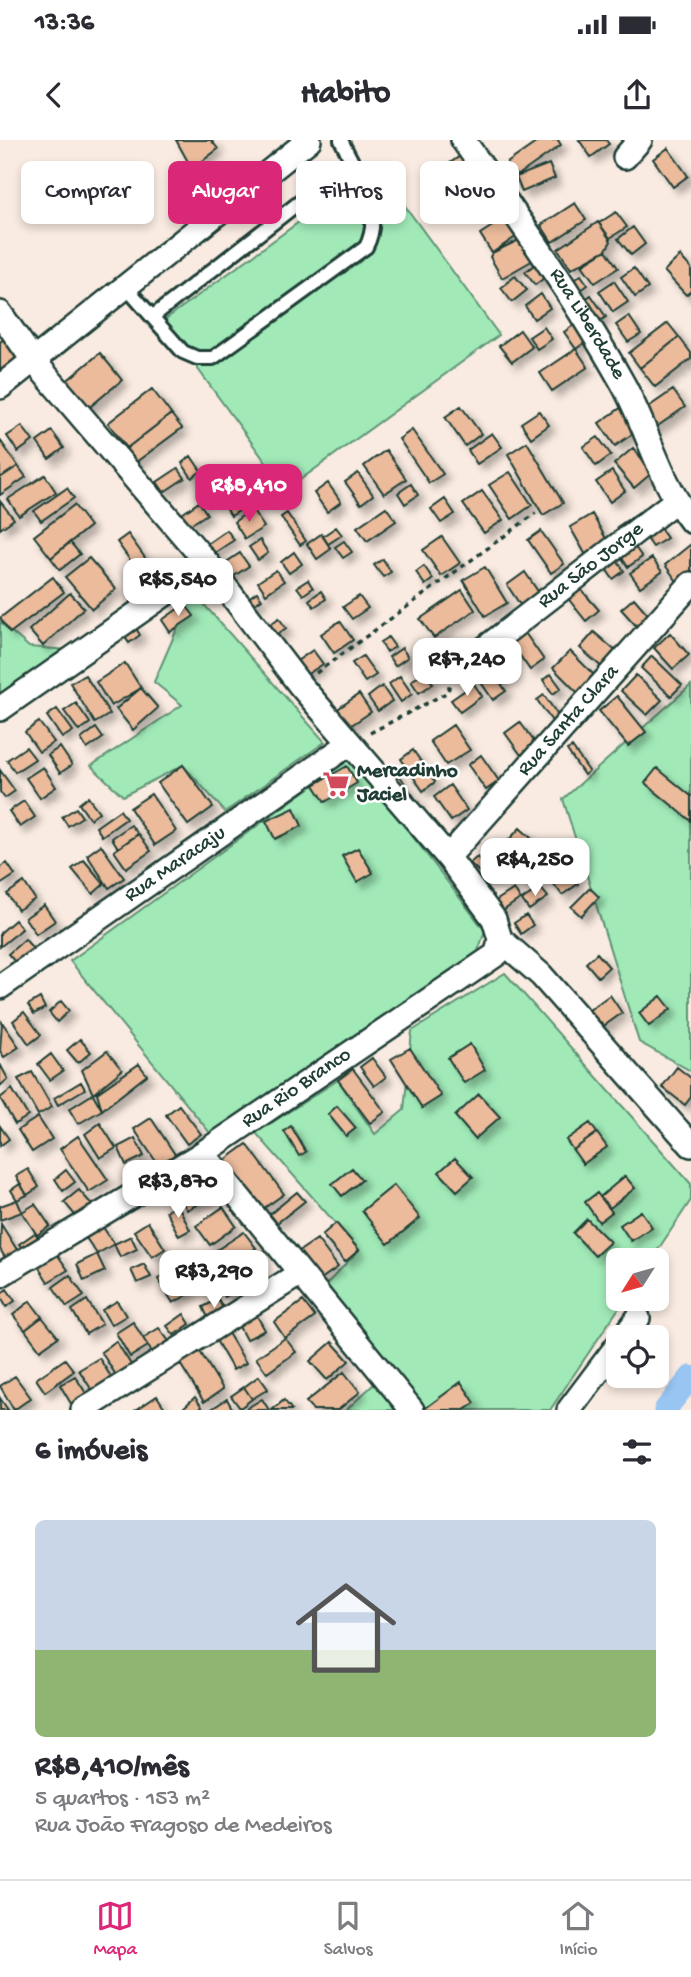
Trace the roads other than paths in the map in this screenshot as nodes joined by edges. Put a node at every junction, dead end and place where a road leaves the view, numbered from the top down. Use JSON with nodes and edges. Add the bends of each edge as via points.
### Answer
{"nodes":[{"id":1,"x":309,"y":140,"type":"edge"},
{"id":2,"x":341,"y":140,"type":"edge"},
{"id":3,"x":463,"y":140,"type":"edge"},
{"id":4,"x":351,"y":161,"type":"edge"},
{"id":5,"x":296,"y":205,"type":"edge"},
{"id":6,"x":374,"y":224,"type":"edge"},
{"id":7,"x":125,"y":286,"type":"junction"},
{"id":8,"x":0,"y":313,"type":"edge"},
{"id":9,"x":152,"y":317,"type":"junction"},
{"id":10,"x":33,"y":360,"type":"junction"},
{"id":11,"x":0,"y":387,"type":"edge"},
{"id":12,"x":676,"y":501,"type":"junction"},
{"id":13,"x":691,"y":520,"type":"edge"},
{"id":14,"x":208,"y":564,"type":"junction"},
{"id":15,"x":691,"y":584,"type":"edge"},
{"id":16,"x":475,"y":656,"type":"road end"},
{"id":17,"x":0,"y":709,"type":"edge"},
{"id":18,"x":349,"y":744,"type":"junction"},
{"id":19,"x":447,"y":857,"type":"junction"},
{"id":20,"x":500,"y":939,"type":"junction"},
{"id":21,"x":0,"y":987,"type":"edge"},
{"id":22,"x":691,"y":1145,"type":"edge"},
{"id":23,"x":202,"y":1153,"type":"junction"},
{"id":24,"x":299,"y":1274,"type":"junction"},
{"id":25,"x":0,"y":1275,"type":"edge"},
{"id":26,"x":638,"y":1318,"type":"dead end"},
{"id":27,"x":633,"y":1325,"type":"edge"},
{"id":28,"x":606,"y":1361,"type":"edge"},
{"id":29,"x":83,"y":1410,"type":"edge"},
{"id":30,"x":412,"y":1410,"type":"edge"},
{"id":31,"x":569,"y":1410,"type":"edge"}],
"edges":[{"from":1,"to":7,"type":"street"},
{"from":2,"to":4,"type":"lane"},
{"from":3,"to":12,"type":"street","name":"Rua Liberdade","via":[[527,230],[623,384]]},
{"from":5,"to":9,"type":"lane"},
{"from":6,"to":9,"type":"lane","via":[[366,247],[213,358],[183,352]]},
{"from":7,"to":9,"type":"lane"},
{"from":7,"to":10,"type":"street"},
{"from":8,"to":10,"type":"street"},
{"from":10,"to":11,"type":"street"},
{"from":10,"to":14,"type":"street"},
{"from":12,"to":13,"type":"street","name":"Rua Liberdade"},
{"from":12,"to":16,"type":"street","name":"Rua São Jorge"},
{"from":14,"to":17,"type":"street"},
{"from":14,"to":18,"type":"street"},
{"from":15,"to":19,"type":"street","name":"Rua Santa Clara"},
{"from":18,"to":19,"type":"street"},
{"from":18,"to":21,"type":"street","name":"Rua Maracaju"},
{"from":19,"to":20,"type":"street","via":[[494,919]]},
{"from":20,"to":22,"type":"street","via":[[541,975]]},
{"from":20,"to":23,"type":"street","name":"Rua Rio Branco","via":[[497,954]]},
{"from":23,"to":24,"type":"street"},
{"from":23,"to":25,"type":"street","name":"Rua Rio Branco"},
{"from":24,"to":29,"type":"street"},
{"from":24,"to":30,"type":"street"},
{"from":26,"to":27,"type":"street"},
{"from":28,"to":31,"type":"street"}]}
